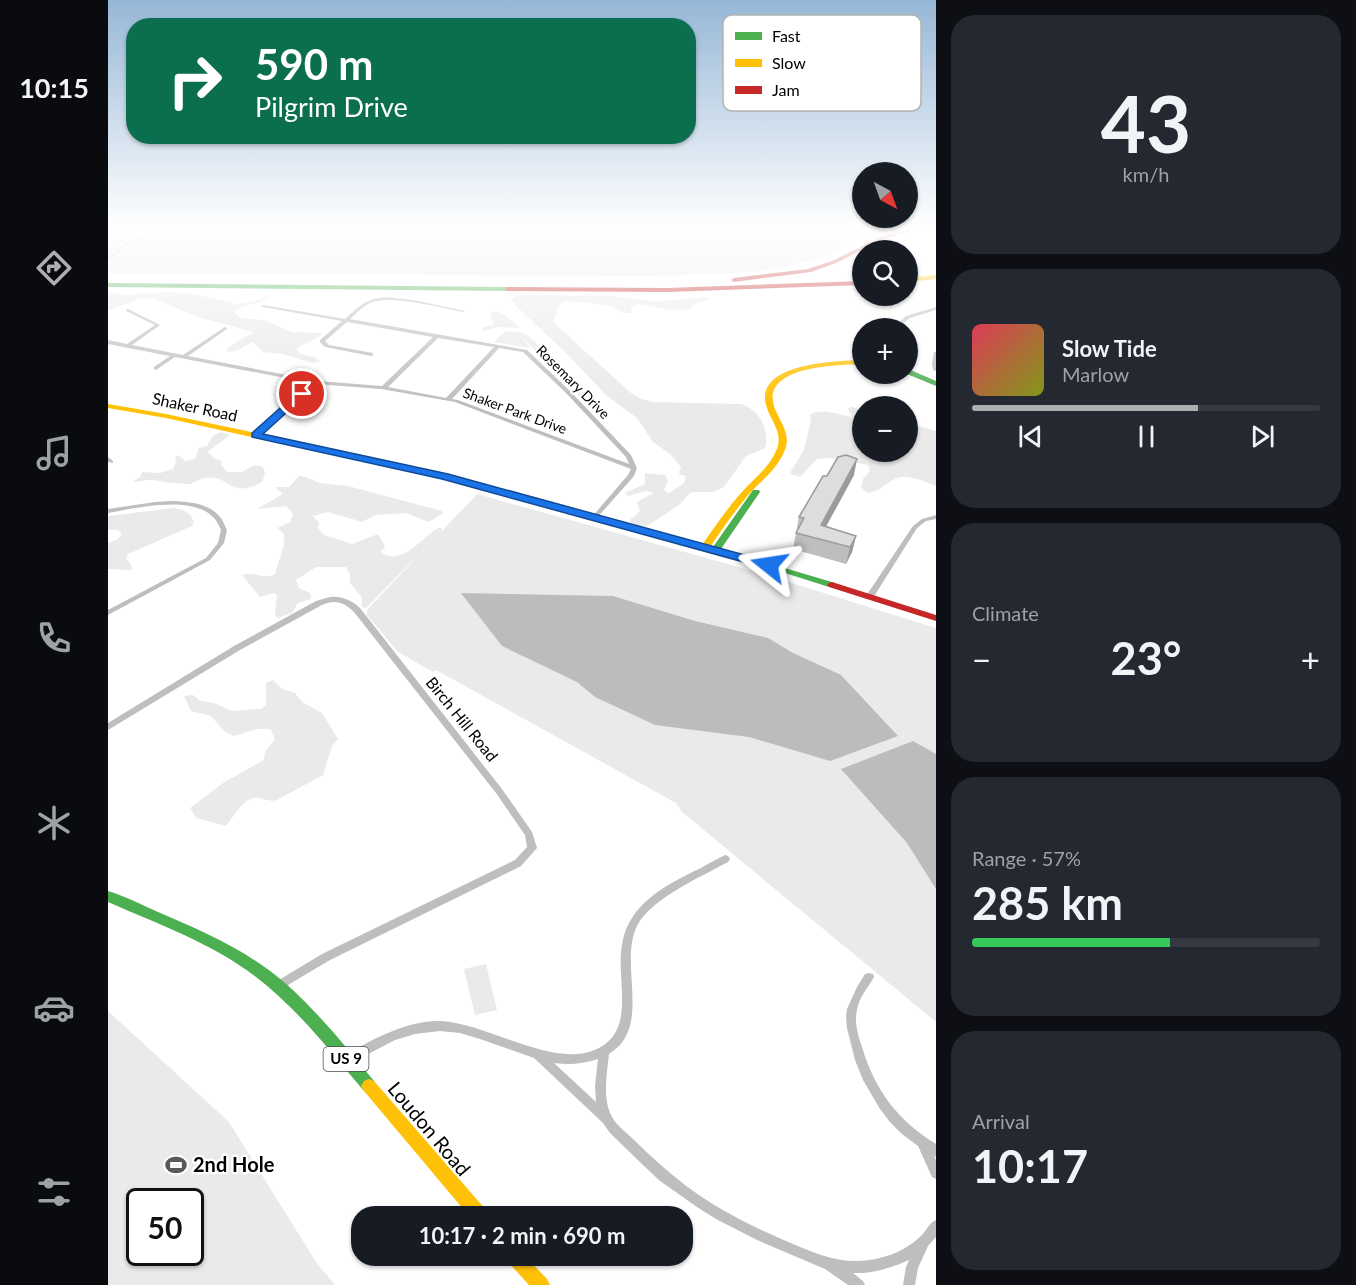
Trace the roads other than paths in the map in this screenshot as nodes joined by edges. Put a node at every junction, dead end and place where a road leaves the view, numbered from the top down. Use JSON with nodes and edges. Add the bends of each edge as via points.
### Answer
{"nodes":[{"id":1,"x":108,"y":285,"type":"edge"},
{"id":2,"x":807,"y":285,"type":"edge"},
{"id":3,"x":263,"y":306,"type":"dead end"},
{"id":4,"x":936,"y":308,"type":"edge"},
{"id":5,"x":128,"y":309,"type":"dead end"},
{"id":6,"x":463,"y":310,"type":"dead end"},
{"id":7,"x":907,"y":318,"type":"edge"},
{"id":8,"x":347,"y":320,"type":"junction"},
{"id":9,"x":225,"y":327,"type":"dead end"},
{"id":10,"x":437,"y":336,"type":"junction"},
{"id":11,"x":108,"y":342,"type":"edge"},
{"id":12,"x":128,"y":346,"type":"junction"},
{"id":13,"x":498,"y":346,"type":"junction"},
{"id":14,"x":371,"y":354,"type":"dead end"},
{"id":15,"x":174,"y":355,"type":"junction"},
{"id":16,"x":184,"y":357,"type":"junction"},
{"id":17,"x":852,"y":363,"type":"edge"},
{"id":18,"x":156,"y":368,"type":"dead end"},
{"id":19,"x":918,"y":376,"type":"edge"},
{"id":20,"x":316,"y":382,"type":"junction"},
{"id":21,"x":936,"y":384,"type":"edge"},
{"id":22,"x":384,"y":387,"type":"junction"},
{"id":23,"x":448,"y":399,"type":"junction"},
{"id":24,"x":108,"y":406,"type":"edge"},
{"id":25,"x":255,"y":435,"type":"junction"},
{"id":26,"x":634,"y":468,"type":"junction"},
{"id":27,"x":108,"y":511,"type":"edge"},
{"id":28,"x":936,"y":517,"type":"edge"},
{"id":29,"x":594,"y":518,"type":"junction"},
{"id":30,"x":710,"y":549,"type":"junction"},
{"id":31,"x":870,"y":596,"type":"junction"},
{"id":32,"x":108,"y":613,"type":"edge"},
{"id":33,"x":936,"y":618,"type":"edge"},
{"id":34,"x":108,"y":727,"type":"edge"},
{"id":35,"x":725,"y":859,"type":"dead end"},
{"id":36,"x":112,"y":896,"type":"edge"},
{"id":37,"x":869,"y":977,"type":"dead end"},
{"id":38,"x":278,"y":986,"type":"junction"},
{"id":39,"x":604,"y":1052,"type":"junction"},
{"id":40,"x":535,"y":1053,"type":"junction"},
{"id":41,"x":347,"y":1060,"type":"junction"},
{"id":42,"x":608,"y":1121,"type":"junction"},
{"id":43,"x":921,"y":1142,"type":"junction"},
{"id":44,"x":936,"y":1151,"type":"edge"},
{"id":45,"x":936,"y":1173,"type":"edge"},
{"id":46,"x":471,"y":1206,"type":"edge"},
{"id":47,"x":936,"y":1226,"type":"edge"},
{"id":48,"x":936,"y":1232,"type":"edge"},
{"id":49,"x":926,"y":1241,"type":"junction"},
{"id":50,"x":822,"y":1262,"type":"junction"},
{"id":51,"x":523,"y":1266,"type":"edge"},
{"id":52,"x":541,"y":1285,"type":"edge"},
{"id":53,"x":859,"y":1285,"type":"edge"},
{"id":54,"x":909,"y":1285,"type":"edge"}],
"edges":[{"from":1,"to":2,"type":"main road","via":[[668,290]]},
{"from":3,"to":8,"type":"street","name":"Rosemary Drive"},
{"from":4,"to":7,"type":"street"},
{"from":5,"to":12,"type":"street","via":[[158,324]]},
{"from":6,"to":8,"type":"street","via":[[382,298],[368,302]]},
{"from":8,"to":10,"type":"street","name":"Rosemary Drive"},
{"from":8,"to":14,"type":"street","via":[[322,343]]},
{"from":9,"to":16,"type":"street"},
{"from":10,"to":13,"type":"street","name":"Rosemary Drive"},
{"from":10,"to":22,"type":"street"},
{"from":11,"to":12,"type":"street","name":"Shaker Park Drive"},
{"from":12,"to":15,"type":"street","name":"Shaker Park Drive"},
{"from":13,"to":23,"type":"street"},
{"from":13,"to":26,"type":"street","name":"Rosemary Drive","via":[[530,354],[631,457]]},
{"from":15,"to":16,"type":"street","name":"Shaker Park Drive"},
{"from":15,"to":18,"type":"street"},
{"from":16,"to":20,"type":"street","name":"Shaker Park Drive"},
{"from":17,"to":30,"type":"main road","via":[[806,367],[784,375],[772,385],[768,401],[782,427],[784,440],[780,451]]},
{"from":19,"to":21,"type":"main road"},
{"from":20,"to":22,"type":"street","name":"Shaker Park Drive"},
{"from":20,"to":25,"type":"street"},
{"from":22,"to":23,"type":"street","name":"Shaker Park Drive"},
{"from":23,"to":26,"type":"street","name":"Shaker Park Drive"},
{"from":24,"to":25,"type":"main road","name":"Shaker Road"},
{"from":25,"to":29,"type":"main road","name":"Shaker Road","via":[[436,475]]},
{"from":26,"to":29,"type":"street"},
{"from":27,"to":32,"type":"street","via":[[167,503],[191,505],[215,515],[224,530],[221,543],[208,559]]},
{"from":28,"to":31,"type":"street","via":[[915,527]]},
{"from":29,"to":30,"type":"main road","name":"Shaker Road"},
{"from":30,"to":31,"type":"main road","name":"Shaker Road"},
{"from":31,"to":33,"type":"main road","name":"Shaker Road"},
{"from":34,"to":38,"type":"street","name":"Birch Hill Road","via":[[319,603],[343,600],[357,610],[528,831],[532,848],[518,863],[326,957]]},
{"from":35,"to":39,"type":"street","via":[[672,890],[636,921],[625,954],[626,1023]]},
{"from":36,"to":38,"type":"main road","name":"Loudon Road","number":"US 9","via":[[229,953]]},
{"from":37,"to":43,"type":"street","via":[[851,1014],[863,1070],[879,1101]]},
{"from":38,"to":41,"type":"main road","name":"Loudon Road","number":"US 9"},
{"from":39,"to":40,"type":"street","via":[[570,1059]]},
{"from":39,"to":42,"type":"street","via":[[602,1099]]},
{"from":40,"to":41,"type":"street","via":[[470,1030],[442,1026],[402,1033]]},
{"from":40,"to":42,"type":"street"},
{"from":41,"to":46,"type":"main road","name":"Loudon Road","number":"US 9"},
{"from":42,"to":50,"type":"street","via":[[665,1177],[711,1211]]},
{"from":43,"to":44,"type":"street"},
{"from":43,"to":45,"type":"street"},
{"from":47,"to":49,"type":"street"},
{"from":48,"to":49,"type":"street"},
{"from":49,"to":50,"type":"street","via":[[905,1256],[882,1263],[850,1267]]},
{"from":49,"to":54,"type":"street","via":[[915,1259]]},
{"from":50,"to":53,"type":"street"},
{"from":51,"to":52,"type":"main road"}]}
